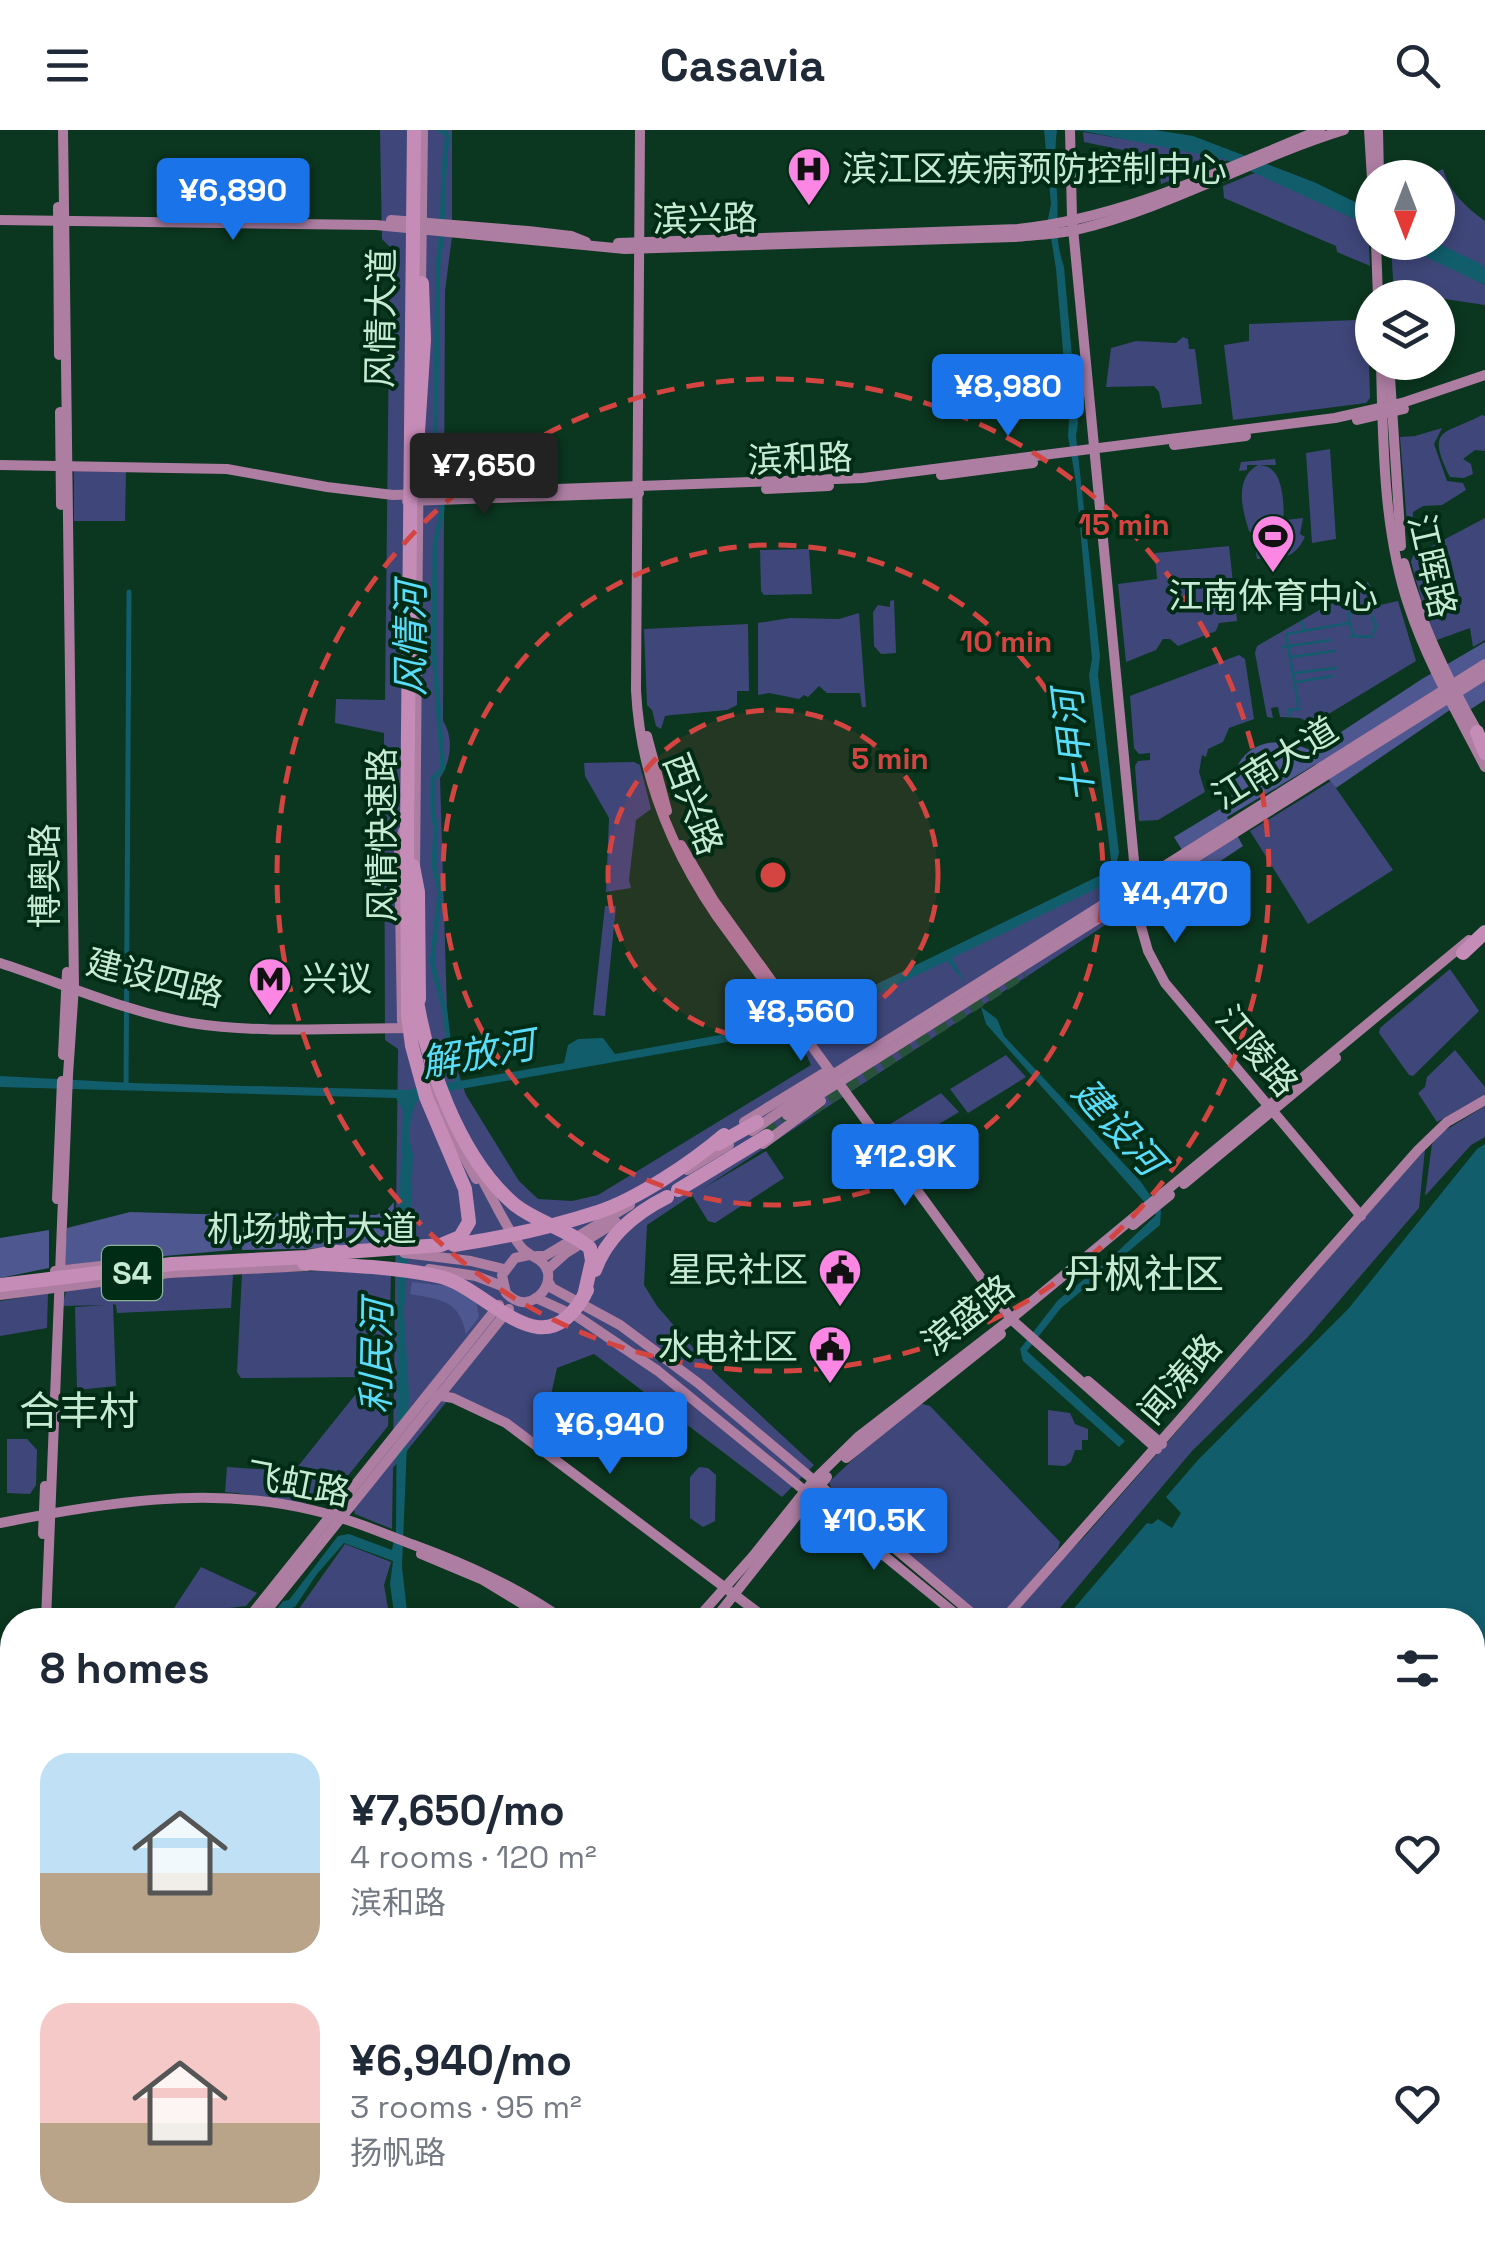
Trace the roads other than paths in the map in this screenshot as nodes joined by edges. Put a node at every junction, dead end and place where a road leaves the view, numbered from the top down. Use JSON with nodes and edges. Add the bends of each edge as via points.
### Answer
{"nodes":[{"id":1,"x":60,"y":130,"type":"edge"},
{"id":2,"x":417,"y":130,"type":"edge"},
{"id":3,"x":643,"y":130,"type":"edge"},
{"id":4,"x":1073,"y":130,"type":"edge"},
{"id":5,"x":1344,"y":130,"type":"edge"},
{"id":6,"x":1370,"y":130,"type":"edge"},
{"id":7,"x":1378,"y":130,"type":"edge"},
{"id":8,"x":1321,"y":133,"type":"edge"},
{"id":9,"x":1374,"y":160,"type":"edge"},
{"id":10,"x":1377,"y":160,"type":"edge"},
{"id":11,"x":410,"y":182,"type":"junction"},
{"id":12,"x":0,"y":217,"type":"edge"},
{"id":13,"x":62,"y":218,"type":"junction"},
{"id":14,"x":186,"y":220,"type":"junction"},
{"id":15,"x":376,"y":220,"type":"junction"},
{"id":16,"x":422,"y":225,"type":"junction"},
{"id":17,"x":1077,"y":225,"type":"junction"},
{"id":18,"x":452,"y":228,"type":"junction"},
{"id":19,"x":642,"y":244,"type":"junction"},
{"id":20,"x":410,"y":271,"type":"junction"},
{"id":21,"x":422,"y":283,"type":"junction"},
{"id":22,"x":1485,"y":378,"type":"edge"},
{"id":23,"x":1383,"y":380,"type":"edge"},
{"id":24,"x":1388,"y":380,"type":"edge"},
{"id":25,"x":411,"y":405,"type":"junction"},
{"id":26,"x":1387,"y":410,"type":"junction"},
{"id":27,"x":416,"y":444,"type":"junction"},
{"id":28,"x":1098,"y":451,"type":"junction"},
{"id":29,"x":0,"y":465,"type":"edge"},
{"id":30,"x":64,"y":467,"type":"junction"},
{"id":31,"x":640,"y":489,"type":"junction"},
{"id":32,"x":413,"y":497,"type":"junction"},
{"id":33,"x":1485,"y":664,"type":"edge"},
{"id":34,"x":1485,"y":675,"type":"edge"},
{"id":35,"x":1449,"y":691,"type":"junction"},
{"id":36,"x":1477,"y":732,"type":"joint"},
{"id":37,"x":1483,"y":756,"type":"edge"},
{"id":38,"x":404,"y":831,"type":"junction"},
{"id":39,"x":412,"y":860,"type":"junction"},
{"id":40,"x":1139,"y":887,"type":"junction"},
{"id":41,"x":1485,"y":932,"type":"edge"},
{"id":42,"x":1463,"y":953,"type":"joint"},
{"id":43,"x":0,"y":960,"type":"edge"},
{"id":44,"x":70,"y":982,"type":"junction"},
{"id":45,"x":414,"y":1022,"type":"junction"},
{"id":46,"x":839,"y":1078,"type":"junction"},
{"id":47,"x":438,"y":1101,"type":"junction"},
{"id":48,"x":1485,"y":1102,"type":"edge"},
{"id":49,"x":1272,"y":1107,"type":"junction"},
{"id":50,"x":728,"y":1136,"type":"junction"},
{"id":51,"x":700,"y":1166,"type":"junction"},
{"id":52,"x":643,"y":1201,"type":"junction"},
{"id":53,"x":1363,"y":1214,"type":"junction"},
{"id":54,"x":332,"y":1253,"type":"junction"},
{"id":55,"x":532,"y":1256,"type":"junction"},
{"id":56,"x":307,"y":1260,"type":"junction"},
{"id":57,"x":507,"y":1266,"type":"junction"},
{"id":58,"x":57,"y":1271,"type":"junction"},
{"id":59,"x":548,"y":1275,"type":"junction"},
{"id":60,"x":57,"y":1286,"type":"junction"},
{"id":61,"x":0,"y":1288,"type":"edge"},
{"id":62,"x":504,"y":1289,"type":"junction"},
{"id":63,"x":584,"y":1296,"type":"junction"},
{"id":64,"x":536,"y":1298,"type":"junction"},
{"id":65,"x":518,"y":1301,"type":"junction"},
{"id":66,"x":1015,"y":1319,"type":"junction"},
{"id":67,"x":434,"y":1395,"type":"junction"},
{"id":68,"x":1159,"y":1446,"type":"junction"},
{"id":69,"x":812,"y":1488,"type":"junction"},
{"id":70,"x":48,"y":1516,"type":"junction"},
{"id":71,"x":334,"y":1518,"type":"junction"},
{"id":72,"x":0,"y":1525,"type":"edge"},
{"id":73,"x":412,"y":1547,"type":"junction"},
{"id":74,"x":729,"y":1592,"type":"junction"},
{"id":75,"x":44,"y":1608,"type":"edge"},
{"id":76,"x":257,"y":1608,"type":"edge"},
{"id":77,"x":268,"y":1608,"type":"edge"},
{"id":78,"x":529,"y":1608,"type":"edge"},
{"id":79,"x":544,"y":1608,"type":"edge"},
{"id":80,"x":709,"y":1608,"type":"edge"},
{"id":81,"x":715,"y":1608,"type":"edge"},
{"id":82,"x":750,"y":1608,"type":"edge"},
{"id":83,"x":949,"y":1608,"type":"edge"},
{"id":84,"x":965,"y":1608,"type":"edge"},
{"id":85,"x":1014,"y":1608,"type":"edge"}],
"edges":[{"from":1,"to":13,"type":"main road","name":"博奥路"},
{"from":2,"to":11,"type":"main road","name":"风情大道"},
{"from":2,"to":16,"type":"main road","name":"风情大道"},
{"from":2,"to":25,"type":"highway","name":"风情快速路"},
{"from":2,"to":27,"type":"highway","name":"风情快速路"},
{"from":3,"to":19,"type":"main road","name":"西兴路"},
{"from":4,"to":17,"type":"main road","name":"江陵路"},
{"from":5,"to":8,"type":"main road","name":"滨兴路"},
{"from":6,"to":9,"type":"main road"},
{"from":7,"to":10,"type":"main road"},
{"from":8,"to":17,"type":"main road","name":"滨兴路"},
{"from":11,"to":15,"type":"main road","via":[[402,212]]},
{"from":11,"to":16,"type":"main road","name":"风情大道"},
{"from":12,"to":13,"type":"main road"},
{"from":13,"to":14,"type":"main road"},
{"from":13,"to":30,"type":"main road","name":"博奥路"},
{"from":14,"to":15,"type":"main road"},
{"from":14,"to":16,"type":"main road"},
{"from":15,"to":16,"type":"main road"},
{"from":16,"to":18,"type":"main road","name":"滨兴路"},
{"from":16,"to":20,"type":"main road","name":"风情大道"},
{"from":16,"to":21,"type":"main road","name":"风情大道"},
{"from":17,"to":19,"type":"main road","name":"滨兴路"},
{"from":17,"to":28,"type":"main road","name":"江陵路"},
{"from":18,"to":19,"type":"main road","name":"滨兴路","via":[[578,246]]},
{"from":18,"to":19,"type":"main road","name":"滨兴路"},
{"from":19,"to":31,"type":"main road","name":"西兴路"},
{"from":20,"to":25,"type":"highway"},
{"from":20,"to":32,"type":"main road","name":"风情大道"},
{"from":21,"to":27,"type":"highway"},
{"from":21,"to":32,"type":"main road","name":"风情大道"},
{"from":22,"to":26,"type":"main road","name":"滨和路"},
{"from":23,"to":26,"type":"main road","name":"江晖路"},
{"from":24,"to":26,"type":"main road","name":"江晖路"},
{"from":25,"to":38,"type":"highway","name":"风情快速路"},
{"from":26,"to":28,"type":"main road","name":"滨和路"},
{"from":26,"to":35,"type":"main road","name":"江晖路","via":[[1396,556],[1408,604]]},
{"from":27,"to":39,"type":"highway","name":"风情快速路"},
{"from":28,"to":31,"type":"main road","name":"滨和路","via":[[864,485]]},
{"from":28,"to":40,"type":"main road","name":"江陵路"},
{"from":29,"to":30,"type":"main road","name":"滨和路"},
{"from":30,"to":32,"type":"main road","name":"滨和路","via":[[232,474],[353,496]]},
{"from":30,"to":44,"type":"main road","name":"博奥路"},
{"from":31,"to":32,"type":"main road","name":"滨和路"},
{"from":31,"to":46,"type":"main road","name":"西兴路","via":[[642,705],[670,818],[696,872]]},
{"from":32,"to":38,"type":"main road","name":"风情大道"},
{"from":32,"to":45,"type":"main road","name":"风情大道"},
{"from":33,"to":35,"type":"main road","name":"江南大道"},
{"from":34,"to":35,"type":"main road","name":"江南大道"},
{"from":35,"to":36,"type":"main road","name":"江晖路"},
{"from":35,"to":37,"type":"main road","name":"江晖路"},
{"from":35,"to":40,"type":"main road","name":"江南大道"},
{"from":36,"to":37,"type":"highway"},
{"from":38,"to":45,"type":"main road","name":"风情大道","via":[[405,984]]},
{"from":38,"to":45,"type":"highway","via":[[403,1001]]},
{"from":38,"to":54,"type":"highway","name":"风情快速路","via":[[412,1046],[468,1203],[468,1222],[453,1242]]},
{"from":39,"to":45,"type":"highway","via":[[421,990]]},
{"from":39,"to":63,"type":"highway","name":"风情快速路","via":[[413,972],[436,1077],[481,1167],[515,1205],[590,1248]]},
{"from":40,"to":46,"type":"main road","name":"江南大道"},
{"from":40,"to":49,"type":"main road","name":"江陵路","via":[[1149,936],[1166,973]]},
{"from":41,"to":42,"type":"highway"},
{"from":41,"to":49,"type":"main road","name":"滨盛路"},
{"from":42,"to":49,"type":"main road","name":"滨盛路"},
{"from":43,"to":44,"type":"main road","name":"建设四路"},
{"from":44,"to":45,"type":"main road","name":"建设四路","via":[[193,1017]]},
{"from":44,"to":58,"type":"main road","name":"博奥路"},
{"from":45,"to":47,"type":"main road","name":"风情大道"},
{"from":46,"to":50,"type":"main road","via":[[824,1073]]},
{"from":46,"to":51,"type":"main road","name":"江南大道"},
{"from":46,"to":66,"type":"main road","name":"西兴路"},
{"from":47,"to":55,"type":"main road","name":"风情大道"},
{"from":47,"to":57,"type":"main road","name":"风情大道","via":[[513,1248]]},
{"from":48,"to":53,"type":"main road","name":"闻涛路","via":[[1439,1129]]},
{"from":49,"to":53,"type":"main road","name":"江陵路"},
{"from":49,"to":66,"type":"main road","name":"滨盛路"},
{"from":50,"to":51,"type":"highway"},
{"from":50,"to":51,"type":"highway"},
{"from":50,"to":51,"type":"highway","via":[[763,1131]]},
{"from":51,"to":52,"type":"main road","name":"江南大道"},
{"from":51,"to":54,"type":"highway","via":[[599,1212],[458,1245]]},
{"from":51,"to":63,"type":"highway","via":[[612,1239]]},
{"from":52,"to":55,"type":"main road","name":"江南大道","via":[[545,1256]]},
{"from":52,"to":59,"type":"main road","name":"江南大道","via":[[566,1253]]},
{"from":53,"to":68,"type":"main road","name":"闻涛路"},
{"from":54,"to":56,"type":"highway"},
{"from":55,"to":57,"type":"main road"},
{"from":55,"to":59,"type":"main road"},
{"from":56,"to":61,"type":"highway","number":"S4","via":[[172,1264]]},
{"from":56,"to":63,"type":"highway","via":[[460,1282],[524,1325],[559,1322]]},
{"from":57,"to":58,"type":"main road","name":"机场城市大道","via":[[412,1253],[302,1251]]},
{"from":57,"to":62,"type":"main road"},
{"from":58,"to":60,"type":"main road","name":"博奥路"},
{"from":58,"to":61,"type":"main road","name":"机场城市大道"},
{"from":59,"to":64,"type":"main road"},
{"from":59,"to":69,"type":"main road","via":[[552,1288],[620,1325],[698,1383]]},
{"from":60,"to":61,"type":"main road","name":"机场城市大道"},
{"from":60,"to":62,"type":"main road","name":"机场城市大道","via":[[251,1267],[411,1268],[476,1276]]},
{"from":60,"to":70,"type":"main road","name":"博奥路"},
{"from":62,"to":65,"type":"main road"},
{"from":62,"to":67,"type":"main road","via":[[492,1318]]},
{"from":64,"to":65,"type":"main road"},
{"from":64,"to":69,"type":"main road","via":[[637,1355]]},
{"from":65,"to":67,"type":"main road"},
{"from":66,"to":68,"type":"main road","name":"西兴路"},
{"from":66,"to":69,"type":"main road","name":"滨盛路"},
{"from":67,"to":71,"type":"main road"},
{"from":67,"to":74,"type":"main road","via":[[498,1422]]},
{"from":68,"to":85,"type":"main road","name":"闻涛路"},
{"from":69,"to":74,"type":"main road","name":"滨盛路"},
{"from":69,"to":83,"type":"main road"},
{"from":69,"to":84,"type":"main road"},
{"from":70,"to":71,"type":"main road","name":"飞虹路","via":[[220,1497]]},
{"from":70,"to":72,"type":"main road","name":"飞虹路"},
{"from":70,"to":75,"type":"main road","name":"博奥路"},
{"from":71,"to":73,"type":"main road","name":"飞虹路"},
{"from":71,"to":76,"type":"main road"},
{"from":71,"to":77,"type":"main road"},
{"from":73,"to":78,"type":"main road","name":"飞虹路"},
{"from":73,"to":79,"type":"main road","name":"飞虹路","via":[[485,1572]]},
{"from":74,"to":80,"type":"main road","name":"滨盛路"},
{"from":74,"to":81,"type":"main road","name":"滨盛路"},
{"from":74,"to":82,"type":"main road"}]}
